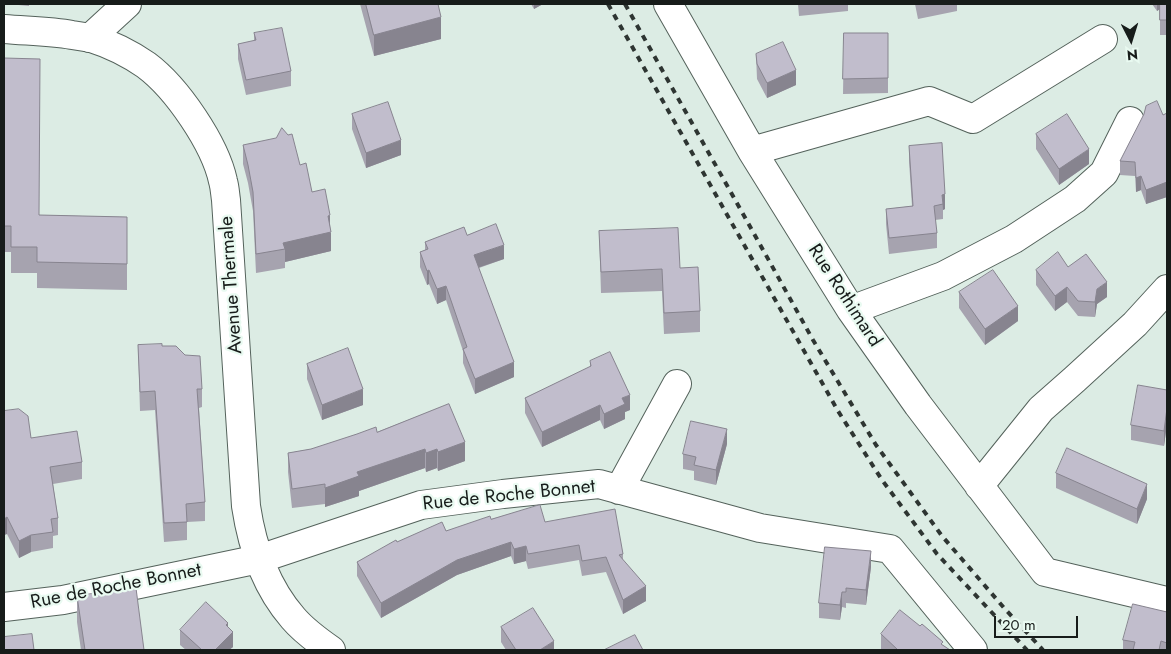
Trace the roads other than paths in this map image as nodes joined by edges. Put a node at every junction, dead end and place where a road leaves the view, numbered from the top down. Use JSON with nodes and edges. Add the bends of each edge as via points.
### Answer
{"nodes":[{"id":1,"x":126,"y":4,"type":"edge"},
{"id":2,"x":668,"y":4,"type":"edge"},
{"id":3,"x":4,"y":29,"type":"edge"},
{"id":4,"x":90,"y":38,"type":"junction"},
{"id":5,"x":1103,"y":39,"type":"dead end"},
{"id":6,"x":1130,"y":121,"type":"dead end"},
{"id":7,"x":752,"y":151,"type":"junction"},
{"id":8,"x":1167,"y":289,"type":"edge"},
{"id":9,"x":851,"y":310,"type":"junction"},
{"id":10,"x":677,"y":384,"type":"dead end"},
{"id":11,"x":979,"y":486,"type":"junction"},
{"id":12,"x":619,"y":490,"type":"junction"},
{"id":13,"x":259,"y":559,"type":"junction"},
{"id":14,"x":1167,"y":602,"type":"edge"},
{"id":15,"x":4,"y":607,"type":"edge"},
{"id":16,"x":331,"y":650,"type":"edge"},
{"id":17,"x":974,"y":650,"type":"edge"}],
"edges":[{"from":1,"to":4,"type":"street"},
{"from":2,"to":7,"type":"street","name":"Rue Rothimard"},
{"from":3,"to":4,"type":"street","name":"Avenue Thermale"},
{"from":4,"to":13,"type":"street","name":"Avenue Thermale","via":[[121,50],[146,65],[162,80],[190,113],[218,165],[226,200],[246,506]]},
{"from":5,"to":7,"type":"street","via":[[973,119],[929,101]]},
{"from":6,"to":9,"type":"street","via":[[1104,173],[1075,199],[1014,239],[943,276]]},
{"from":7,"to":9,"type":"street","name":"Rue Rothimard"},
{"from":8,"to":11,"type":"street","via":[[1135,324],[1041,409]]},
{"from":9,"to":11,"type":"street","name":"Rue Rothimard"},
{"from":10,"to":12,"type":"street"},
{"from":11,"to":14,"type":"street","name":"Rue Rothimard","via":[[1045,572]]},
{"from":12,"to":13,"type":"street","name":"Rue de Roche Bonnet","via":[[599,484],[421,505]]},
{"from":12,"to":17,"type":"street","name":"Rue de Roche Bonnet","via":[[760,528],[890,550]]},
{"from":13,"to":15,"type":"street","name":"Rue de Roche Bonnet","via":[[63,600]]},
{"from":13,"to":16,"type":"street","name":"Avenue Thermale","via":[[277,596],[293,619]]}]}
